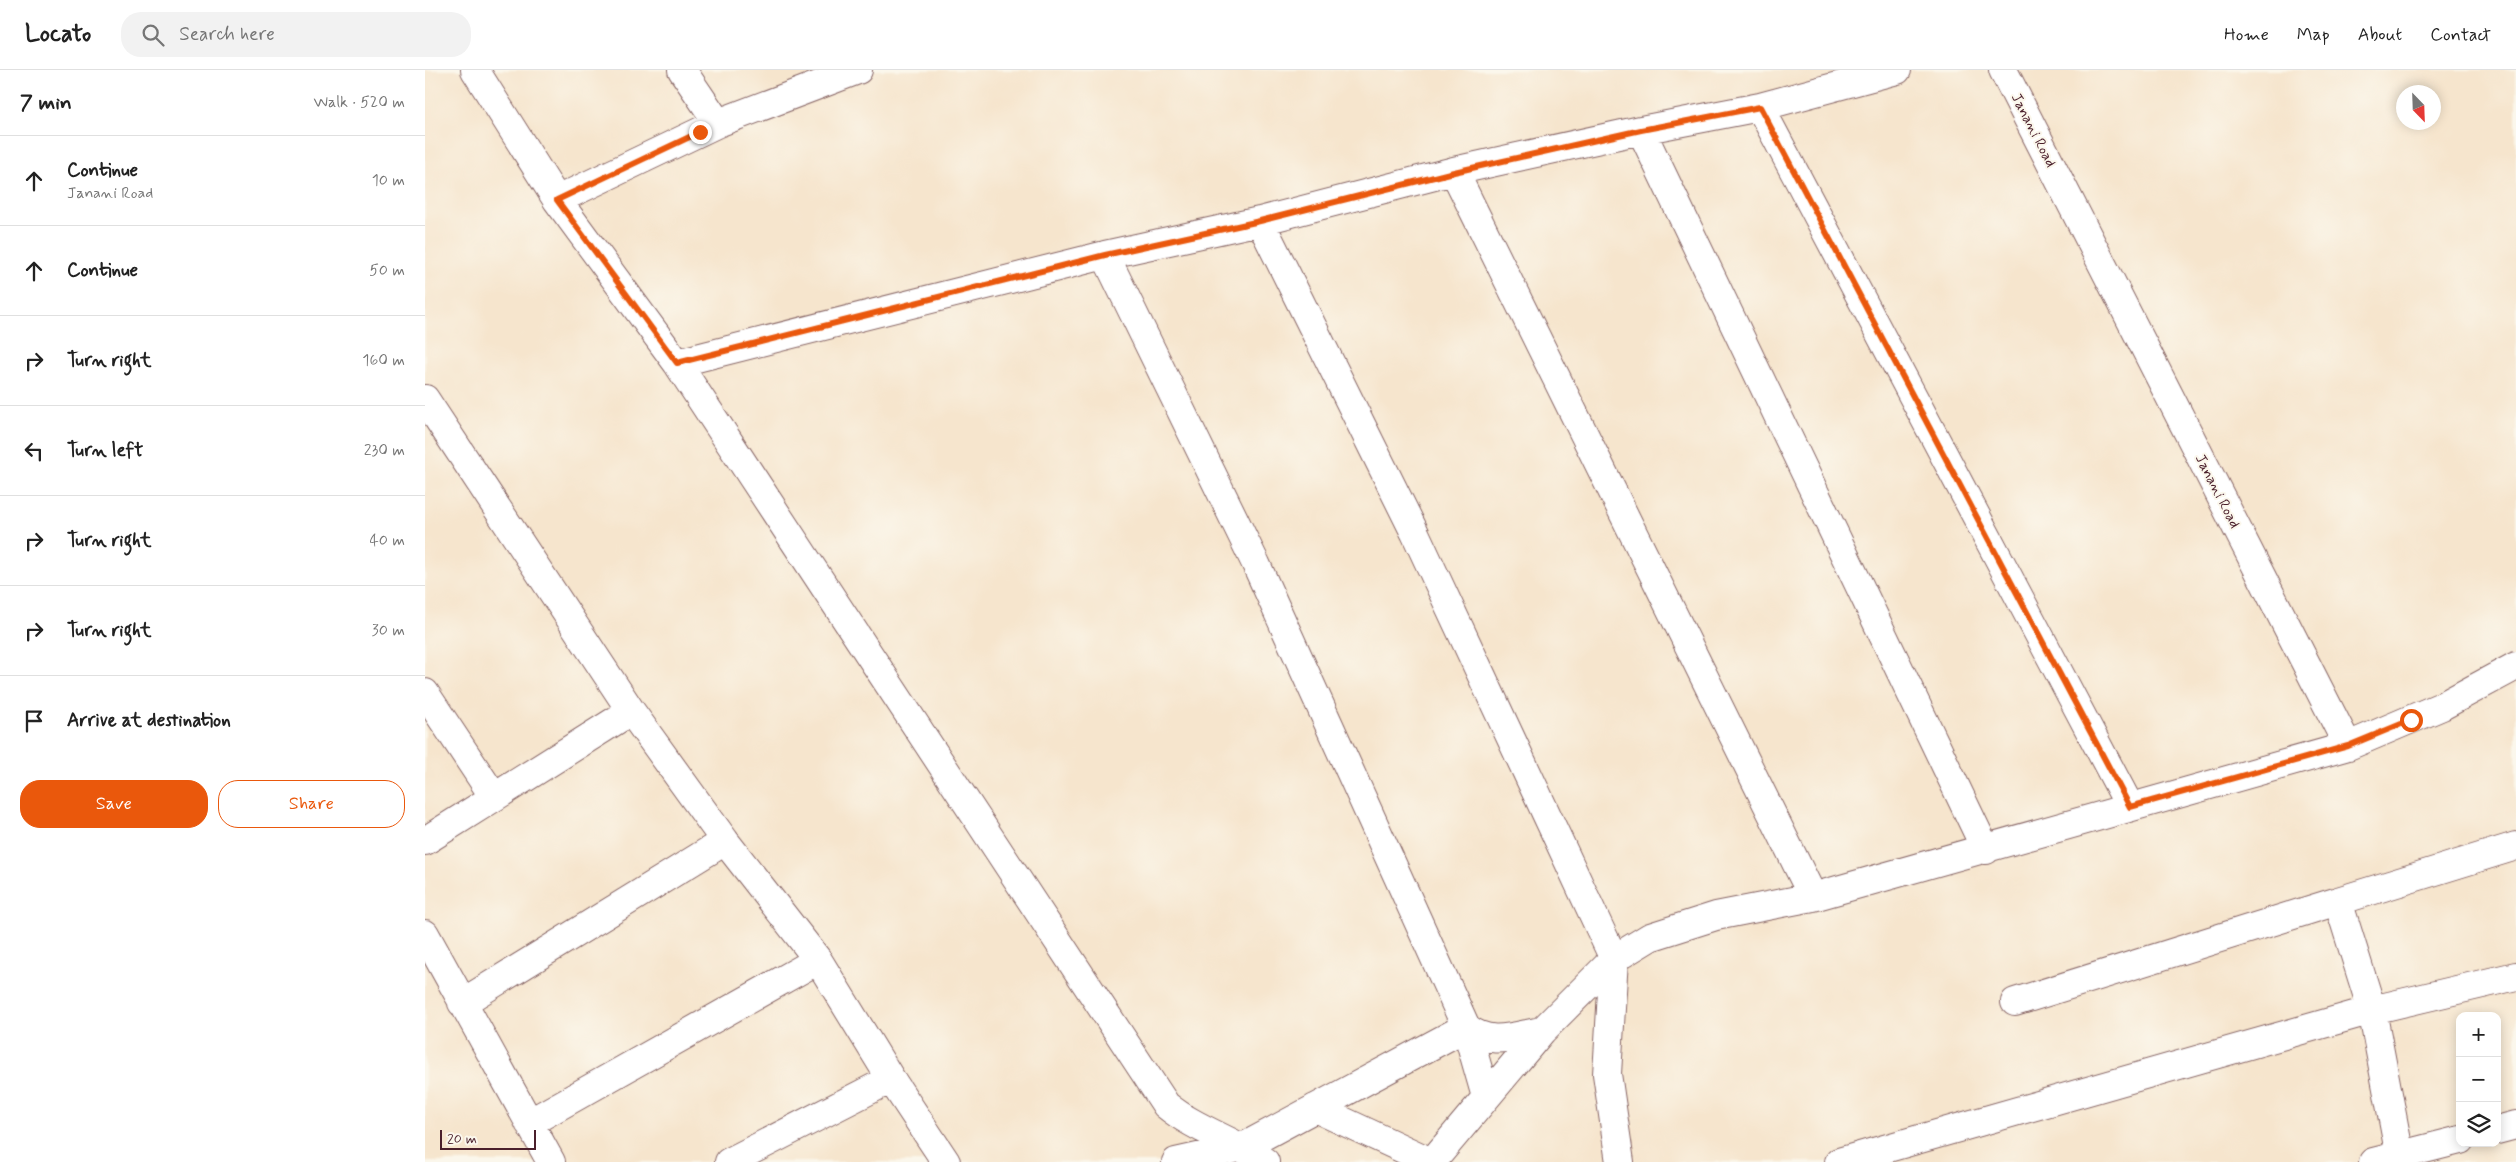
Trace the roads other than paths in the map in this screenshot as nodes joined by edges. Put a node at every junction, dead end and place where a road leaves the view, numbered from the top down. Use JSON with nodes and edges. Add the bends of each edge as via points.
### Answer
{"nodes":[{"id":1,"x":475,"y":70,"type":"edge"},
{"id":2,"x":682,"y":70,"type":"edge"},
{"id":3,"x":858,"y":70,"type":"edge"},
{"id":4,"x":1897,"y":70,"type":"edge"},
{"id":5,"x":2003,"y":70,"type":"edge"},
{"id":6,"x":1760,"y":107,"type":"junction"},
{"id":7,"x":718,"y":123,"type":"junction"},
{"id":8,"x":1641,"y":130,"type":"junction"},
{"id":9,"x":1454,"y":172,"type":"junction"},
{"id":10,"x":557,"y":200,"type":"junction"},
{"id":11,"x":1260,"y":221,"type":"junction"},
{"id":12,"x":1105,"y":255,"type":"junction"},
{"id":13,"x":677,"y":363,"type":"junction"},
{"id":14,"x":425,"y":399,"type":"edge"},
{"id":15,"x":2516,"y":666,"type":"edge"},
{"id":16,"x":425,"y":693,"type":"edge"},
{"id":17,"x":631,"y":711,"type":"junction"},
{"id":18,"x":2348,"y":746,"type":"junction"},
{"id":19,"x":494,"y":797,"type":"junction"},
{"id":20,"x":2130,"y":807,"type":"junction"},
{"id":21,"x":725,"y":841,"type":"junction"},
{"id":22,"x":425,"y":842,"type":"edge"},
{"id":23,"x":2516,"y":846,"type":"edge"},
{"id":24,"x":1986,"y":850,"type":"junction"},
{"id":25,"x":1813,"y":897,"type":"junction"},
{"id":26,"x":2338,"y":901,"type":"junction"},
{"id":27,"x":425,"y":934,"type":"edge"},
{"id":28,"x":1614,"y":959,"type":"junction"},
{"id":29,"x":818,"y":960,"type":"junction"},
{"id":30,"x":2516,"y":976,"type":"edge"},
{"id":31,"x":2015,"y":1002,"type":"dead end"},
{"id":32,"x":462,"y":1003,"type":"junction"},
{"id":33,"x":2371,"y":1010,"type":"junction"},
{"id":34,"x":1466,"y":1027,"type":"junction"},
{"id":35,"x":1542,"y":1031,"type":"junction"},
{"id":36,"x":891,"y":1079,"type":"junction"},
{"id":37,"x":1487,"y":1097,"type":"junction"},
{"id":38,"x":1315,"y":1108,"type":"junction"},
{"id":39,"x":529,"y":1122,"type":"junction"},
{"id":40,"x":2516,"y":1125,"type":"edge"},
{"id":41,"x":2501,"y":1129,"type":"edge"},
{"id":42,"x":2456,"y":1141,"type":"edge"},
{"id":43,"x":1243,"y":1147,"type":"junction"},
{"id":44,"x":2401,"y":1158,"type":"edge"},
{"id":45,"x":551,"y":1162,"type":"edge"},
{"id":46,"x":729,"y":1162,"type":"edge"},
{"id":47,"x":946,"y":1162,"type":"edge"},
{"id":48,"x":1177,"y":1162,"type":"edge"},
{"id":49,"x":1265,"y":1162,"type":"edge"},
{"id":50,"x":1431,"y":1162,"type":"edge"},
{"id":51,"x":1620,"y":1162,"type":"edge"},
{"id":52,"x":1839,"y":1162,"type":"edge"},
{"id":53,"x":2373,"y":1162,"type":"edge"}],
"edges":[{"from":1,"to":10,"type":"street"},
{"from":2,"to":7,"type":"street"},
{"from":3,"to":7,"type":"street"},
{"from":4,"to":6,"type":"street"},
{"from":5,"to":18,"type":"street","name":"Janani Road"},
{"from":6,"to":8,"type":"street"},
{"from":6,"to":20,"type":"street"},
{"from":7,"to":10,"type":"street"},
{"from":8,"to":9,"type":"street"},
{"from":8,"to":24,"type":"street"},
{"from":9,"to":11,"type":"street"},
{"from":9,"to":25,"type":"street"},
{"from":10,"to":13,"type":"street"},
{"from":11,"to":12,"type":"street"},
{"from":11,"to":28,"type":"street","via":[[1415,534]]},
{"from":12,"to":13,"type":"street"},
{"from":12,"to":34,"type":"street","via":[[1256,564]]},
{"from":13,"to":43,"type":"street","via":[[1166,1105],[1183,1120]]},
{"from":14,"to":17,"type":"street"},
{"from":15,"to":18,"type":"street","via":[[2442,706]]},
{"from":16,"to":19,"type":"street"},
{"from":17,"to":19,"type":"street"},
{"from":17,"to":21,"type":"street"},
{"from":18,"to":20,"type":"street"},
{"from":19,"to":22,"type":"street"},
{"from":20,"to":24,"type":"street"},
{"from":21,"to":29,"type":"street"},
{"from":21,"to":32,"type":"street"},
{"from":23,"to":26,"type":"street"},
{"from":24,"to":25,"type":"street"},
{"from":25,"to":28,"type":"street","via":[[1716,916],[1650,937]]},
{"from":26,"to":31,"type":"street"},
{"from":26,"to":33,"type":"street"},
{"from":27,"to":32,"type":"street"},
{"from":28,"to":35,"type":"street"},
{"from":28,"to":51,"type":"street","via":[[1607,1074]]},
{"from":29,"to":36,"type":"street"},
{"from":29,"to":39,"type":"street"},
{"from":30,"to":33,"type":"street"},
{"from":32,"to":39,"type":"street"},
{"from":33,"to":44,"type":"street"},
{"from":33,"to":52,"type":"street"},
{"from":34,"to":35,"type":"street","via":[[1483,1038],[1493,1039]]},
{"from":34,"to":37,"type":"street"},
{"from":34,"to":38,"type":"street"},
{"from":35,"to":37,"type":"street"},
{"from":36,"to":46,"type":"street"},
{"from":36,"to":47,"type":"street"},
{"from":37,"to":50,"type":"street"},
{"from":38,"to":43,"type":"street"},
{"from":38,"to":50,"type":"street"},
{"from":39,"to":45,"type":"street"},
{"from":40,"to":41,"type":"street"},
{"from":42,"to":44,"type":"street"},
{"from":43,"to":48,"type":"street"},
{"from":43,"to":49,"type":"street"},
{"from":44,"to":53,"type":"street"}]}
